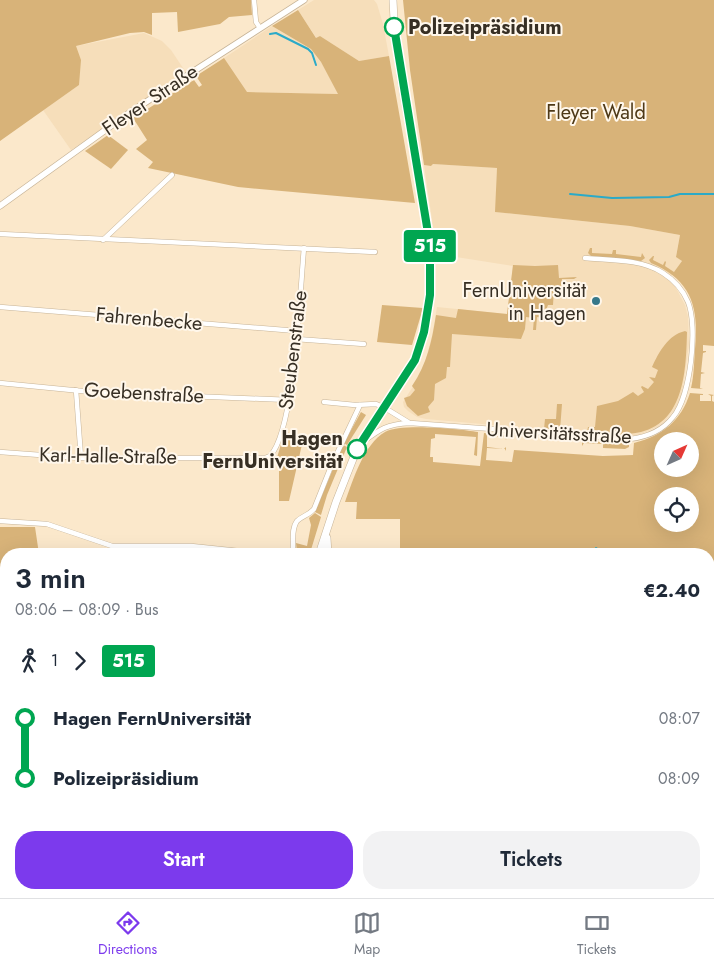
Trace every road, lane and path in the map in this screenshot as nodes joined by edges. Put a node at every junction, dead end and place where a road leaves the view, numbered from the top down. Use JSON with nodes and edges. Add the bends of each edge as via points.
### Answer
{"nodes":[{"id":1,"x":254,"y":0,"type":"edge"},
{"id":2,"x":304,"y":0,"type":"edge"},
{"id":3,"x":393,"y":0,"type":"edge"},
{"id":4,"x":260,"y":28,"type":"junction"},
{"id":5,"x":172,"y":175,"type":"dead end"},
{"id":6,"x":0,"y":206,"type":"edge"},
{"id":7,"x":0,"y":234,"type":"edge"},
{"id":8,"x":103,"y":240,"type":"junction"},
{"id":9,"x":304,"y":248,"type":"junction"},
{"id":10,"x":375,"y":252,"type":"dead end"},
{"id":11,"x":585,"y":258,"type":"dead end"},
{"id":12,"x":0,"y":307,"type":"edge"},
{"id":13,"x":297,"y":331,"type":"junction"},
{"id":14,"x":296,"y":339,"type":"junction"},
{"id":15,"x":364,"y":344,"type":"dead end"},
{"id":16,"x":0,"y":383,"type":"edge"},
{"id":17,"x":76,"y":390,"type":"junction"},
{"id":18,"x":289,"y":400,"type":"junction"},
{"id":19,"x":324,"y":402,"type":"dead end"},
{"id":20,"x":360,"y":405,"type":"junction"},
{"id":21,"x":385,"y":408,"type":"junction"},
{"id":22,"x":410,"y":423,"type":"junction"},
{"id":23,"x":358,"y":446,"type":"junction"},
{"id":24,"x":0,"y":452,"type":"edge"},
{"id":25,"x":274,"y":452,"type":"joint"},
{"id":26,"x":81,"y":458,"type":"junction"},
{"id":27,"x":0,"y":521,"type":"edge"},
{"id":28,"x":326,"y":538,"type":"junction"},
{"id":29,"x":210,"y":548,"type":"edge"},
{"id":30,"x":292,"y":548,"type":"edge"},
{"id":31,"x":322,"y":548,"type":"edge"},
{"id":32,"x":326,"y":548,"type":"edge"}],
"edges":[{"from":1,"to":4,"type":"street","via":[[256,22]]},
{"from":2,"to":4,"type":"street","name":"Fleyer Straße"},
{"from":3,"to":21,"type":"main road","via":[[401,78],[430,245],[431,276],[420,347]]},
{"from":4,"to":6,"type":"street","name":"Fleyer Straße","via":[[129,113]]},
{"from":5,"to":8,"type":"street"},
{"from":7,"to":8,"type":"street"},
{"from":8,"to":9,"type":"street"},
{"from":9,"to":10,"type":"street"},
{"from":9,"to":13,"type":"street","name":"Steubenstraße"},
{"from":11,"to":22,"type":"street","name":"Universitätsstraße","via":[[655,268],[678,285],[688,303],[692,328],[688,384],[679,409],[666,424],[648,435],[630,439]]},
{"from":12,"to":13,"type":"street","name":"Fahrenbecke"},
{"from":13,"to":14,"type":"street","name":"Steubenstraße"},
{"from":14,"to":15,"type":"street"},
{"from":14,"to":18,"type":"street","name":"Steubenstraße"},
{"from":16,"to":17,"type":"street","name":"Goebenstraße"},
{"from":17,"to":18,"type":"street","name":"Goebenstraße"},
{"from":17,"to":26,"type":"street"},
{"from":18,"to":25,"type":"street","name":"Steubenstraße"},
{"from":19,"to":20,"type":"street"},
{"from":20,"to":21,"type":"street","via":[[376,404]]},
{"from":20,"to":30,"type":"street","via":[[314,509],[296,522]]},
{"from":21,"to":22,"type":"street","name":"Universitätsstraße"},
{"from":21,"to":23,"type":"main road"},
{"from":22,"to":23,"type":"street","name":"Universitätsstraße","via":[[387,426]]},
{"from":23,"to":28,"type":"main road"},
{"from":24,"to":26,"type":"street","name":"Karl-Halle-Straße"},
{"from":25,"to":26,"type":"street","name":"Karl-Halle-Straße","via":[[265,458]]},
{"from":27,"to":29,"type":"street","via":[[47,524],[112,546]]},
{"from":28,"to":31,"type":"main road"},
{"from":28,"to":32,"type":"highway"}]}
